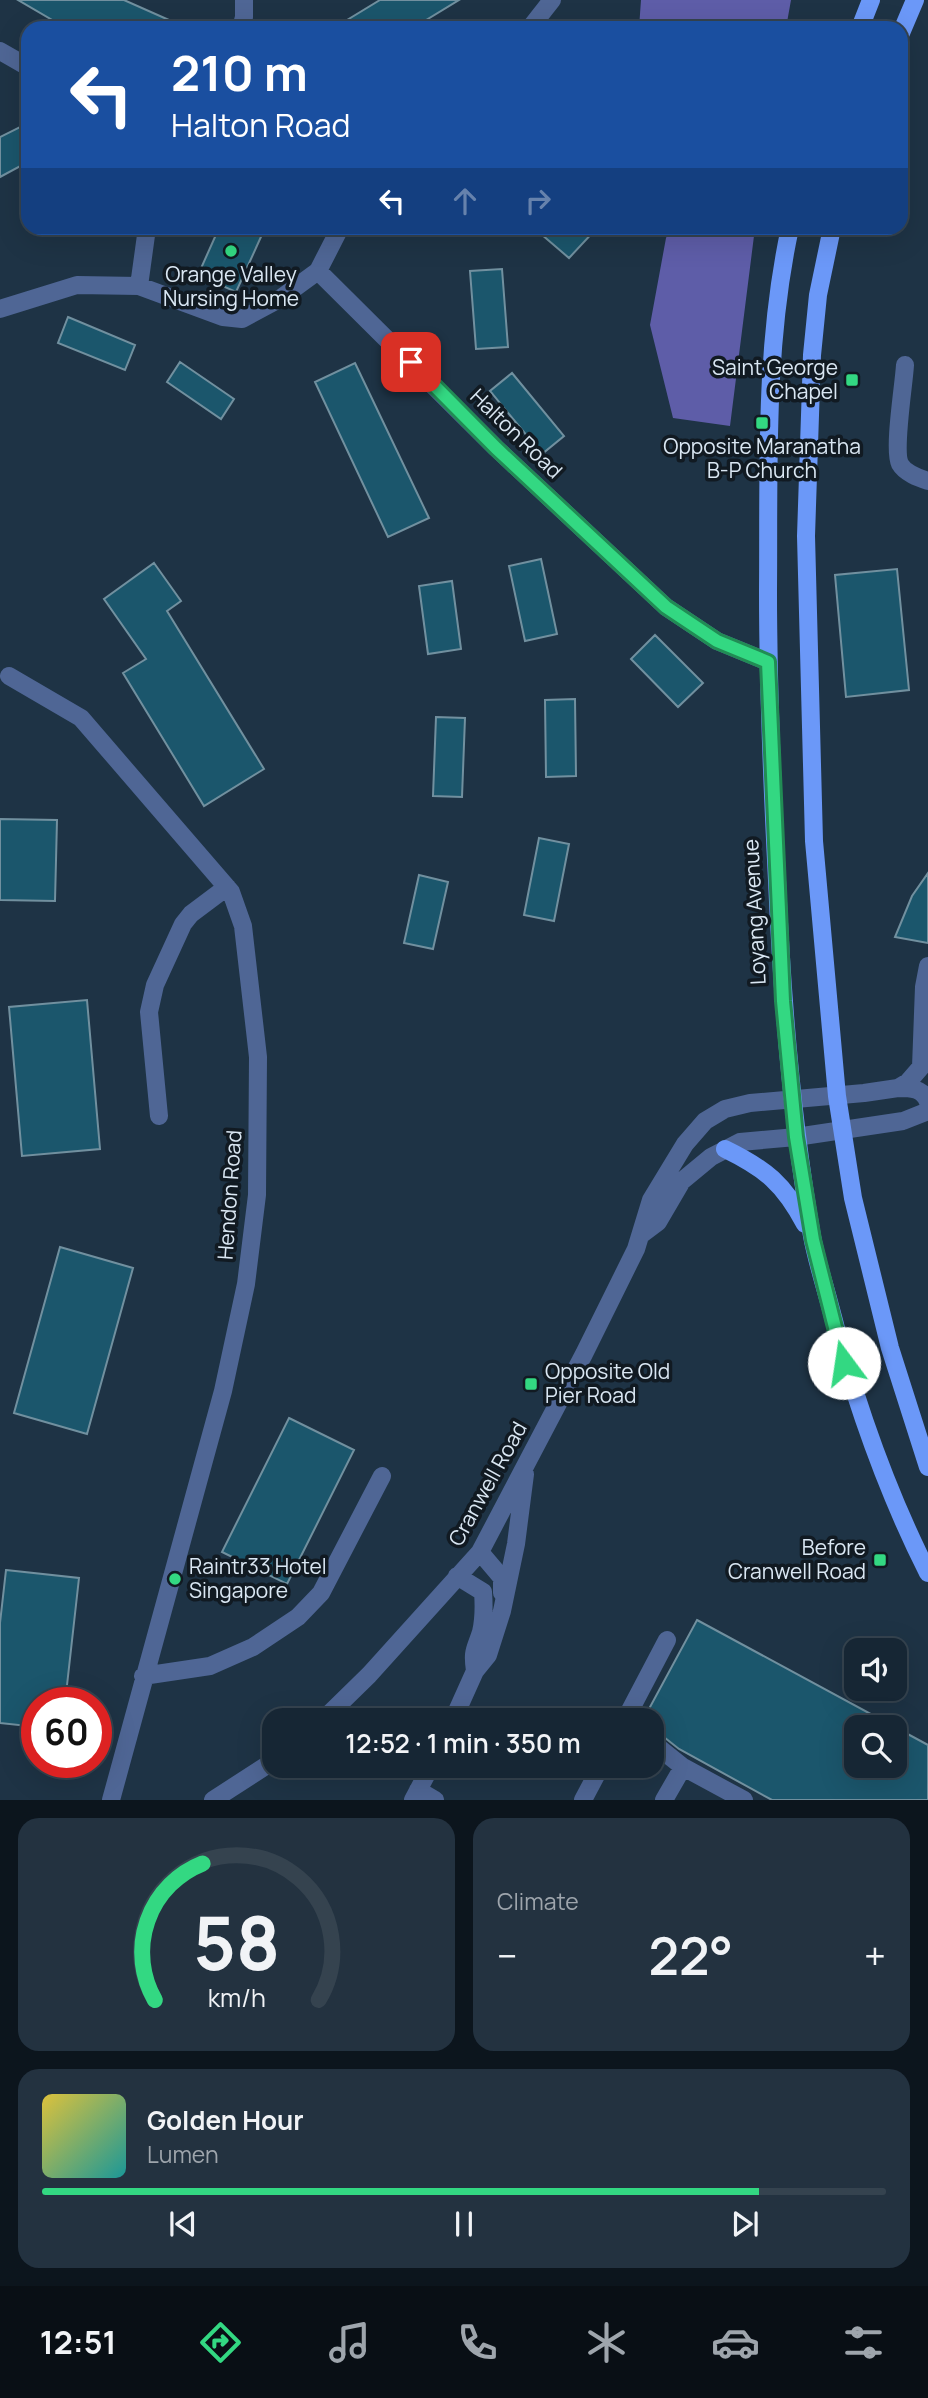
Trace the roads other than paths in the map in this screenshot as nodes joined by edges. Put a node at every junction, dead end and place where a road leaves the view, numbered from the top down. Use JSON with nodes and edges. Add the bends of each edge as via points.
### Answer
{"nodes":[{"id":1,"x":244,"y":0,"type":"edge"},
{"id":2,"x":552,"y":0,"type":"edge"},
{"id":3,"x":872,"y":0,"type":"edge"},
{"id":4,"x":915,"y":0,"type":"edge"},
{"id":5,"x":243,"y":21,"type":"edge"},
{"id":6,"x":536,"y":21,"type":"edge"},
{"id":7,"x":863,"y":21,"type":"edge"},
{"id":8,"x":906,"y":21,"type":"edge"},
{"id":9,"x":0,"y":51,"type":"edge"},
{"id":10,"x":21,"y":63,"type":"edge"},
{"id":11,"x":146,"y":235,"type":"edge"},
{"id":12,"x":336,"y":235,"type":"edge"},
{"id":13,"x":789,"y":235,"type":"edge"},
{"id":14,"x":831,"y":235,"type":"edge"},
{"id":15,"x":318,"y":271,"type":"junction"},
{"id":16,"x":139,"y":286,"type":"junction"},
{"id":17,"x":0,"y":309,"type":"edge"},
{"id":18,"x":905,"y":365,"type":"dead end"},
{"id":19,"x":928,"y":481,"type":"edge"},
{"id":20,"x":768,"y":662,"type":"junction"},
{"id":21,"x":9,"y":676,"type":"dead end"},
{"id":22,"x":227,"y":887,"type":"junction"},
{"id":23,"x":928,"y":966,"type":"edge"},
{"id":24,"x":898,"y":1088,"type":"junction"},
{"id":25,"x":837,"y":1096,"type":"junction"},
{"id":26,"x":793,"y":1100,"type":"junction"},
{"id":27,"x":928,"y":1102,"type":"edge"},
{"id":28,"x":928,"y":1111,"type":"edge"},
{"id":29,"x":159,"y":1116,"type":"dead end"},
{"id":30,"x":842,"y":1130,"type":"junction"},
{"id":31,"x":796,"y":1137,"type":"junction"},
{"id":32,"x":725,"y":1149,"type":"junction"},
{"id":33,"x":642,"y":1234,"type":"junction"},
{"id":34,"x":813,"y":1240,"type":"junction"},
{"id":35,"x":526,"y":1464,"type":"junction"},
{"id":36,"x":928,"y":1467,"type":"edge"},
{"id":37,"x":382,"y":1476,"type":"dead end"},
{"id":38,"x":480,"y":1552,"type":"junction"},
{"id":39,"x":928,"y":1573,"type":"edge"},
{"id":40,"x":457,"y":1576,"type":"junction"},
{"id":41,"x":502,"y":1611,"type":"junction"},
{"id":42,"x":667,"y":1640,"type":"dead end"},
{"id":43,"x":475,"y":1671,"type":"junction"},
{"id":44,"x":143,"y":1676,"type":"junction"},
{"id":45,"x":335,"y":1708,"type":"edge"},
{"id":46,"x":458,"y":1708,"type":"edge"},
{"id":47,"x":631,"y":1708,"type":"edge"},
{"id":48,"x":664,"y":1753,"type":"edge"},
{"id":49,"x":682,"y":1767,"type":"junction"},
{"id":50,"x":262,"y":1768,"type":"edge"},
{"id":51,"x":425,"y":1778,"type":"edge"},
{"id":52,"x":595,"y":1778,"type":"edge"},
{"id":53,"x":416,"y":1795,"type":"edge"},
{"id":54,"x":111,"y":1800,"type":"edge"},
{"id":55,"x":213,"y":1800,"type":"edge"},
{"id":56,"x":435,"y":1800,"type":"edge"},
{"id":57,"x":583,"y":1800,"type":"edge"},
{"id":58,"x":663,"y":1800,"type":"edge"},
{"id":59,"x":744,"y":1800,"type":"edge"}],
"edges":[{"from":1,"to":5,"type":"street"},
{"from":2,"to":6,"type":"street"},
{"from":3,"to":7,"type":"main road"},
{"from":4,"to":8,"type":"main road"},
{"from":9,"to":10,"type":"street"},
{"from":11,"to":16,"type":"street"},
{"from":12,"to":15,"type":"street"},
{"from":13,"to":20,"type":"main road","name":"Loyang Avenue","via":[[770,375]]},
{"from":14,"to":25,"type":"main road","via":[[812,355],[806,536],[814,841]]},
{"from":15,"to":16,"type":"street","via":[[242,319],[223,317]]},
{"from":15,"to":20,"type":"street","name":"Halton Road","via":[[496,448],[666,607],[717,641]]},
{"from":16,"to":17,"type":"street","via":[[77,285]]},
{"from":18,"to":19,"type":"street","via":[[897,450],[900,464],[909,473]]},
{"from":20,"to":26,"type":"main road","name":"Loyang Avenue","via":[[783,1001]]},
{"from":21,"to":22,"type":"street","name":"Hendon Road","via":[[81,718]]},
{"from":22,"to":29,"type":"street","via":[[183,923],[155,985],[149,1012]]},
{"from":22,"to":44,"type":"street","name":"Hendon Road","via":[[243,926],[258,1057],[257,1195],[246,1284],[223,1391]]},
{"from":23,"to":24,"type":"street","via":[[921,1067]]},
{"from":24,"to":25,"type":"street","name":"Cranwell Road"},
{"from":24,"to":27,"type":"street","via":[[918,1090]]},
{"from":25,"to":26,"type":"street","name":"Cranwell Road"},
{"from":25,"to":30,"type":"main road"},
{"from":26,"to":31,"type":"main road","name":"Loyang Avenue"},
{"from":26,"to":33,"type":"street","name":"Cranwell Road","via":[[750,1103],[725,1109],[705,1121],[657,1189]]},
{"from":28,"to":30,"type":"street","name":"Cranwell Road","via":[[903,1121]]},
{"from":30,"to":31,"type":"street","name":"Cranwell Road"},
{"from":30,"to":36,"type":"main road","via":[[869,1267]]},
{"from":31,"to":32,"type":"street","name":"Cranwell Road","via":[[740,1142]]},
{"from":31,"to":34,"type":"main road","name":"Loyang Avenue"},
{"from":32,"to":33,"type":"street","name":"Cranwell Road","via":[[682,1181],[658,1222]]},
{"from":32,"to":34,"type":"main road","via":[[774,1180],[792,1199]]},
{"from":33,"to":35,"type":"street","name":"Cranwell Road"},
{"from":34,"to":39,"type":"main road","name":"Loyang Avenue","via":[[844,1363],[892,1495]]},
{"from":35,"to":38,"type":"street","name":"Cranwell Road"},
{"from":35,"to":41,"type":"street"},
{"from":37,"to":44,"type":"street","via":[[321,1592],[298,1617],[253,1647],[211,1666]]},
{"from":38,"to":40,"type":"street","name":"Cranwell Road"},
{"from":38,"to":41,"type":"street","via":[[502,1577]]},
{"from":40,"to":43,"type":"street","via":[[483,1592],[481,1632],[472,1654]]},
{"from":40,"to":45,"type":"street","name":"Cranwell Road"},
{"from":41,"to":43,"type":"street","via":[[488,1655]]},
{"from":42,"to":47,"type":"street"},
{"from":43,"to":46,"type":"street"},
{"from":44,"to":54,"type":"street","name":"Hendon Road"},
{"from":48,"to":49,"type":"street"},
{"from":49,"to":58,"type":"street"},
{"from":49,"to":59,"type":"street"},
{"from":50,"to":55,"type":"street"},
{"from":51,"to":53,"type":"street"},
{"from":52,"to":57,"type":"street"},
{"from":53,"to":56,"type":"street"}]}
